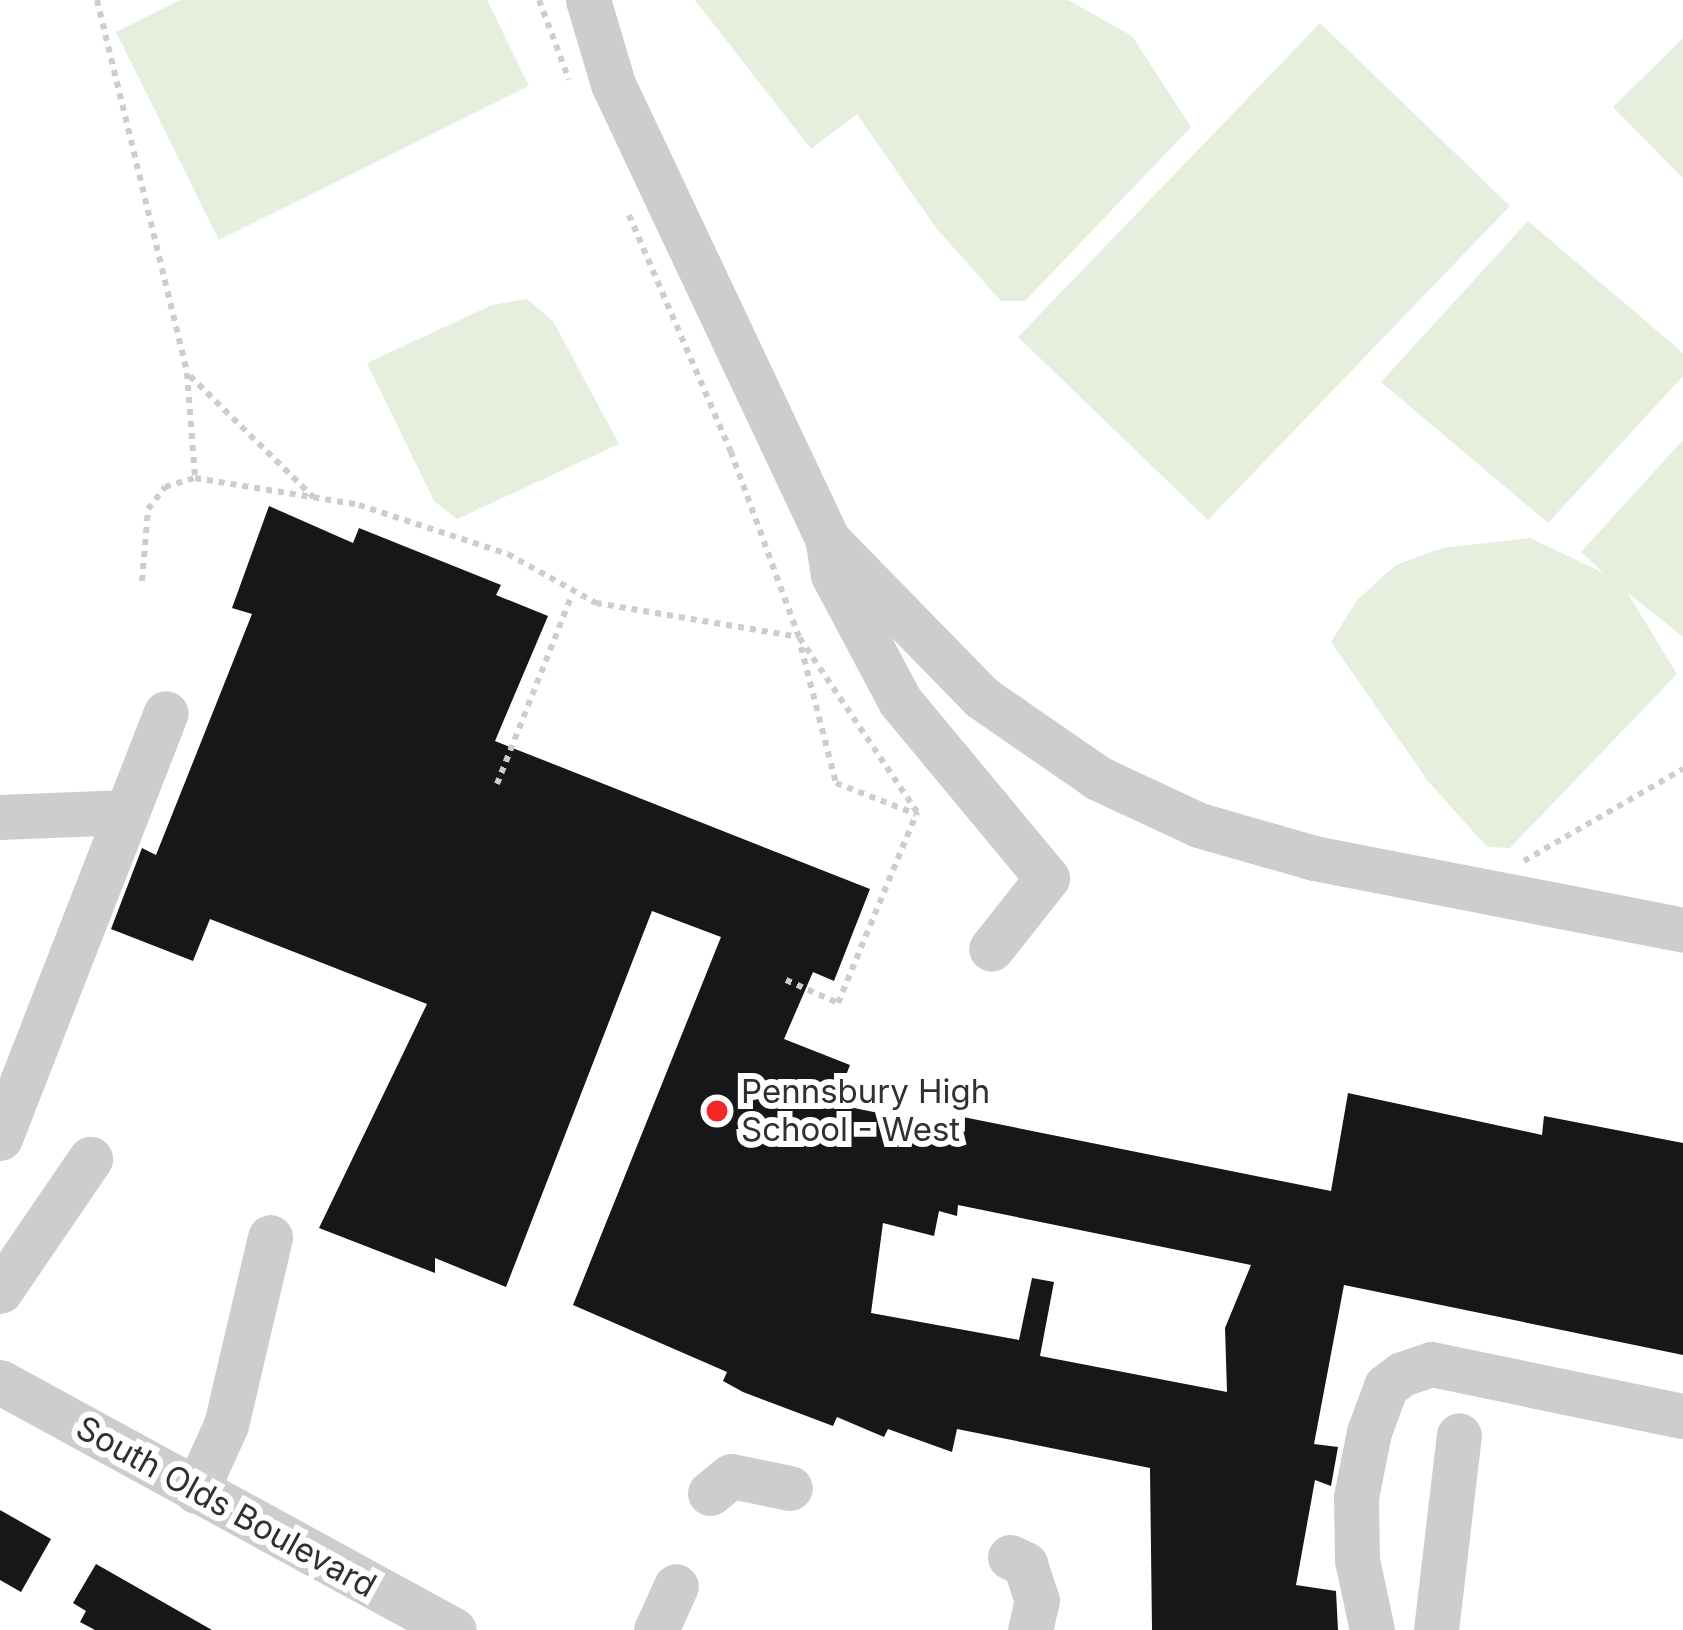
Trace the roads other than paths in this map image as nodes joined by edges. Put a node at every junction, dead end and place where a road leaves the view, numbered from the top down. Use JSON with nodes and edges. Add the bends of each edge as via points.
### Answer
{"nodes":[{"id":1,"x":588,"y":0,"type":"edge"},
{"id":2,"x":828,"y":540,"type":"junction"},
{"id":3,"x":166,"y":712,"type":"dead end"},
{"id":4,"x":117,"y":812,"type":"junction"},
{"id":5,"x":6,"y":817,"type":"edge"},
{"id":6,"x":1683,"y":930,"type":"edge"},
{"id":7,"x":992,"y":949,"type":"dead end"},
{"id":8,"x":0,"y":1138,"type":"edge"},
{"id":9,"x":90,"y":1159,"type":"dead end"},
{"id":10,"x":269,"y":1237,"type":"dead end"},
{"id":11,"x":0,"y":1291,"type":"edge"},
{"id":12,"x":0,"y":1382,"type":"edge"},
{"id":13,"x":1683,"y":1416,"type":"edge"},
{"id":14,"x":1459,"y":1435,"type":"dead end"},
{"id":15,"x":790,"y":1488,"type":"dead end"},
{"id":16,"x":196,"y":1491,"type":"junction"},
{"id":17,"x":710,"y":1493,"type":"dead end"},
{"id":18,"x":1010,"y":1557,"type":"dead end"},
{"id":19,"x":676,"y":1586,"type":"dead end"},
{"id":20,"x":454,"y":1630,"type":"edge"},
{"id":21,"x":656,"y":1630,"type":"edge"},
{"id":22,"x":1030,"y":1630,"type":"edge"},
{"id":23,"x":1372,"y":1630,"type":"edge"},
{"id":24,"x":1436,"y":1630,"type":"edge"}],
"edges":[{"from":1,"to":2,"type":"street","via":[[613,84]]},
{"from":2,"to":6,"type":"street","via":[[981,697],[1114,788],[1270,848]]},
{"from":2,"to":7,"type":"street","via":[[833,575],[900,701],[1047,878]]},
{"from":3,"to":4,"type":"street"},
{"from":4,"to":5,"type":"street"},
{"from":4,"to":8,"type":"street"},
{"from":9,"to":11,"type":"street"},
{"from":10,"to":16,"type":"street","via":[[232,1406]]},
{"from":12,"to":16,"type":"street","name":"South Olds Boulevard"},
{"from":13,"to":23,"type":"street","via":[[1431,1364],[1402,1374],[1375,1417],[1356,1497],[1357,1560]]},
{"from":14,"to":24,"type":"street"},
{"from":15,"to":17,"type":"street","via":[[731,1476]]},
{"from":16,"to":20,"type":"street","name":"South Olds Boulevard"},
{"from":18,"to":22,"type":"street","via":[[1025,1564],[1036,1600]]},
{"from":19,"to":21,"type":"street"}]}
